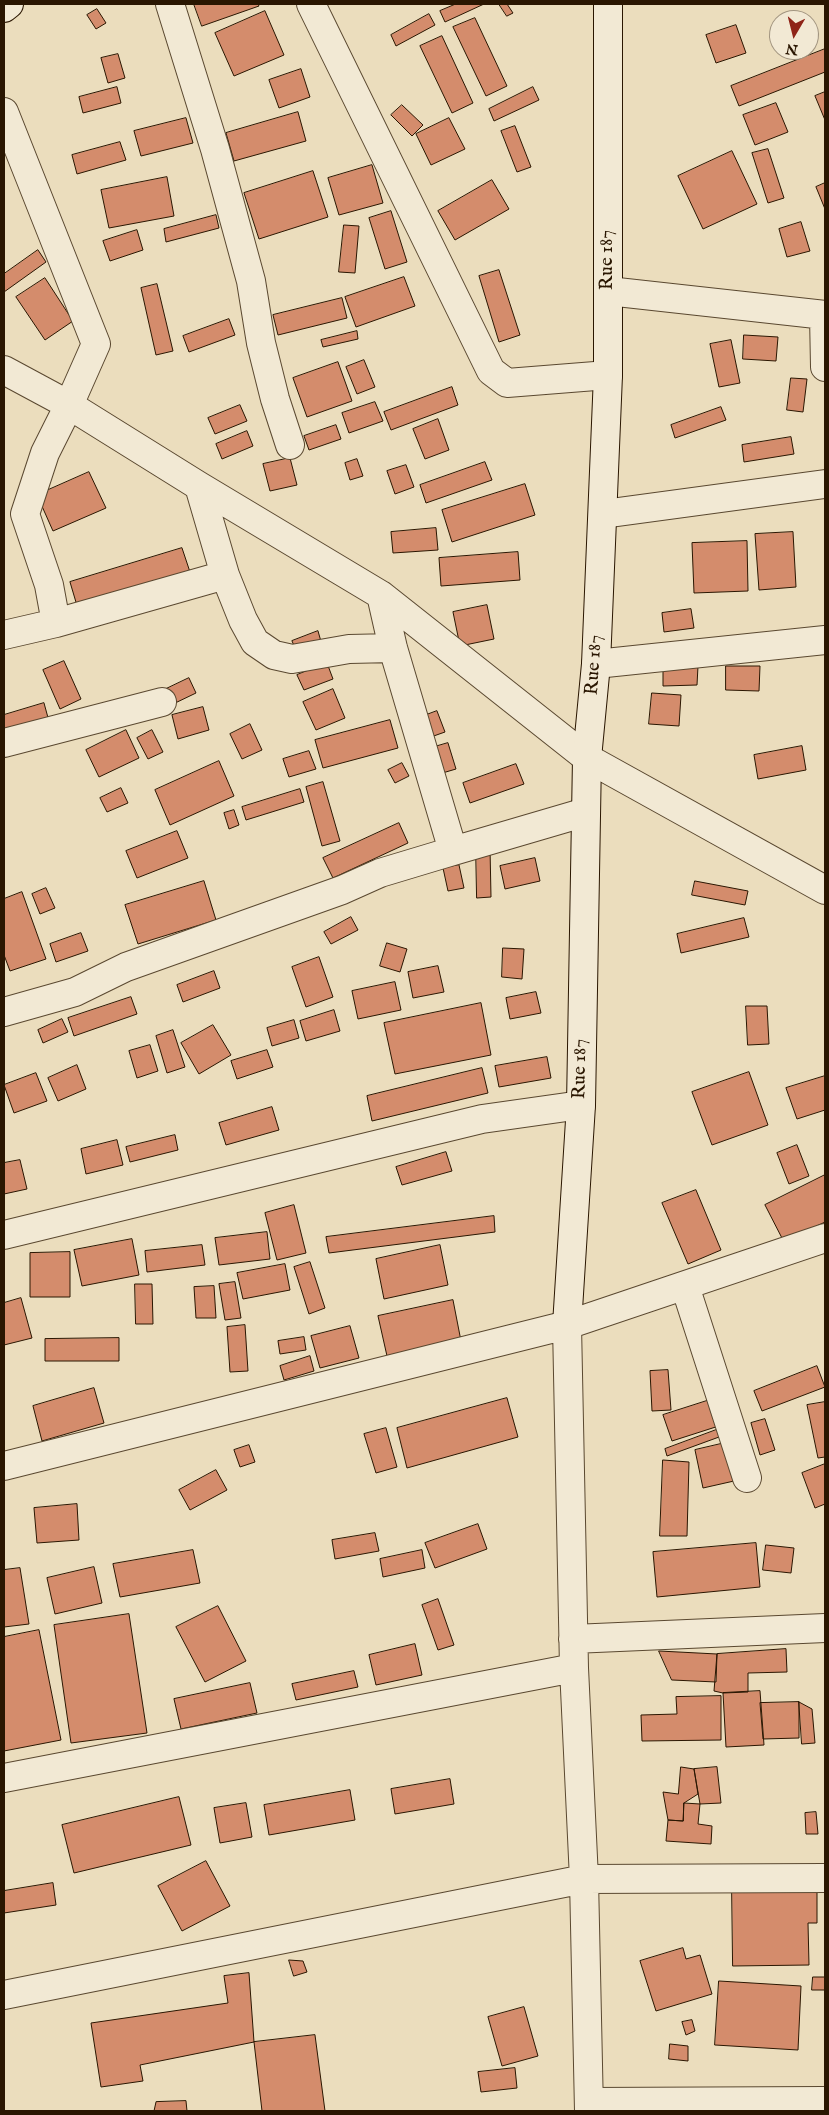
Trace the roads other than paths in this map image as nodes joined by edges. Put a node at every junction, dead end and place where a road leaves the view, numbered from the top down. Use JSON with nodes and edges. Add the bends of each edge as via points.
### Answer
{"nodes":[{"id":1,"x":9,"y":4,"type":"edge"},
{"id":2,"x":170,"y":4,"type":"edge"},
{"id":3,"x":311,"y":4,"type":"edge"},
{"id":4,"x":608,"y":4,"type":"edge"},
{"id":5,"x":4,"y":8,"type":"edge"},
{"id":6,"x":4,"y":112,"type":"edge"},
{"id":7,"x":608,"y":292,"type":"junction"},
{"id":8,"x":825,"y":315,"type":"edge"},
{"id":9,"x":825,"y":367,"type":"edge"},
{"id":10,"x":4,"y":370,"type":"edge"},
{"id":11,"x":608,"y":375,"type":"junction"},
{"id":12,"x":70,"y":405,"type":"junction"},
{"id":13,"x":290,"y":445,"type":"dead end"},
{"id":14,"x":825,"y":484,"type":"edge"},
{"id":15,"x":199,"y":486,"type":"junction"},
{"id":16,"x":603,"y":514,"type":"junction"},
{"id":17,"x":14,"y":518,"type":"edge"},
{"id":18,"x":226,"y":575,"type":"junction"},
{"id":19,"x":381,"y":595,"type":"junction"},
{"id":20,"x":56,"y":623,"type":"junction"},
{"id":21,"x":4,"y":635,"type":"edge"},
{"id":22,"x":825,"y":640,"type":"edge"},
{"id":23,"x":393,"y":648,"type":"junction"},
{"id":24,"x":596,"y":664,"type":"junction"},
{"id":25,"x":162,"y":702,"type":"dead end"},
{"id":26,"x":4,"y":743,"type":"edge"},
{"id":27,"x":587,"y":758,"type":"junction"},
{"id":28,"x":586,"y":812,"type":"junction"},
{"id":29,"x":453,"y":850,"type":"junction"},
{"id":30,"x":825,"y":890,"type":"edge"},
{"id":31,"x":4,"y":1012,"type":"edge"},
{"id":32,"x":580,"y":1105,"type":"junction"},
{"id":33,"x":4,"y":1235,"type":"edge"},
{"id":34,"x":825,"y":1238,"type":"edge"},
{"id":35,"x":684,"y":1286,"type":"junction"},
{"id":36,"x":567,"y":1326,"type":"junction"},
{"id":37,"x":4,"y":1466,"type":"edge"},
{"id":38,"x":747,"y":1478,"type":"dead end"},
{"id":39,"x":825,"y":1628,"type":"edge"},
{"id":40,"x":573,"y":1639,"type":"junction"},
{"id":41,"x":574,"y":1668,"type":"junction"},
{"id":42,"x":4,"y":1778,"type":"edge"},
{"id":43,"x":584,"y":1878,"type":"junction"},
{"id":44,"x":825,"y":1878,"type":"edge"},
{"id":45,"x":4,"y":1995,"type":"edge"},
{"id":46,"x":825,"y":2101,"type":"edge"},
{"id":47,"x":589,"y":2106,"type":"edge"}],
"edges":[{"from":1,"to":5,"type":"street"},
{"from":2,"to":13,"type":"street","via":[[216,149],[251,281],[261,343]]},
{"from":3,"to":11,"type":"street","via":[[491,371],[507,383]]},
{"from":4,"to":7,"type":"street","name":"Rue 187"},
{"from":6,"to":12,"type":"street","via":[[96,344]]},
{"from":7,"to":8,"type":"street"},
{"from":7,"to":11,"type":"street","name":"Rue 187"},
{"from":8,"to":9,"type":"street"},
{"from":10,"to":12,"type":"street"},
{"from":11,"to":16,"type":"street","name":"Rue 187"},
{"from":12,"to":15,"type":"street"},
{"from":12,"to":17,"type":"street"},
{"from":14,"to":16,"type":"street"},
{"from":15,"to":18,"type":"street"},
{"from":15,"to":19,"type":"street"},
{"from":16,"to":24,"type":"street","name":"Rue 187"},
{"from":17,"to":20,"type":"street","via":[[49,585]]},
{"from":18,"to":20,"type":"street"},
{"from":18,"to":23,"type":"street","via":[[255,642],[274,655],[292,659],[349,649]]},
{"from":19,"to":23,"type":"street"},
{"from":19,"to":27,"type":"street"},
{"from":20,"to":21,"type":"street"},
{"from":22,"to":24,"type":"street"},
{"from":23,"to":29,"type":"street"},
{"from":24,"to":27,"type":"street","name":"Rue 187"},
{"from":25,"to":26,"type":"street"},
{"from":27,"to":28,"type":"street","name":"Rue 187"},
{"from":27,"to":30,"type":"street"},
{"from":28,"to":29,"type":"street"},
{"from":28,"to":32,"type":"street","name":"Rue 187"},
{"from":29,"to":31,"type":"street","via":[[380,873],[342,890],[126,967],[74,992]]},
{"from":32,"to":33,"type":"street","via":[[482,1118]]},
{"from":32,"to":36,"type":"street","name":"Rue 187"},
{"from":34,"to":35,"type":"street"},
{"from":35,"to":36,"type":"street"},
{"from":35,"to":38,"type":"street"},
{"from":36,"to":37,"type":"street"},
{"from":36,"to":40,"type":"street","name":"Rue 187"},
{"from":39,"to":40,"type":"street"},
{"from":40,"to":41,"type":"street","name":"Rue 187"},
{"from":41,"to":42,"type":"street"},
{"from":41,"to":43,"type":"street","name":"Rue 187"},
{"from":43,"to":44,"type":"street"},
{"from":43,"to":45,"type":"street"},
{"from":43,"to":47,"type":"street","name":"Rue 187"},
{"from":46,"to":47,"type":"street"}]}
